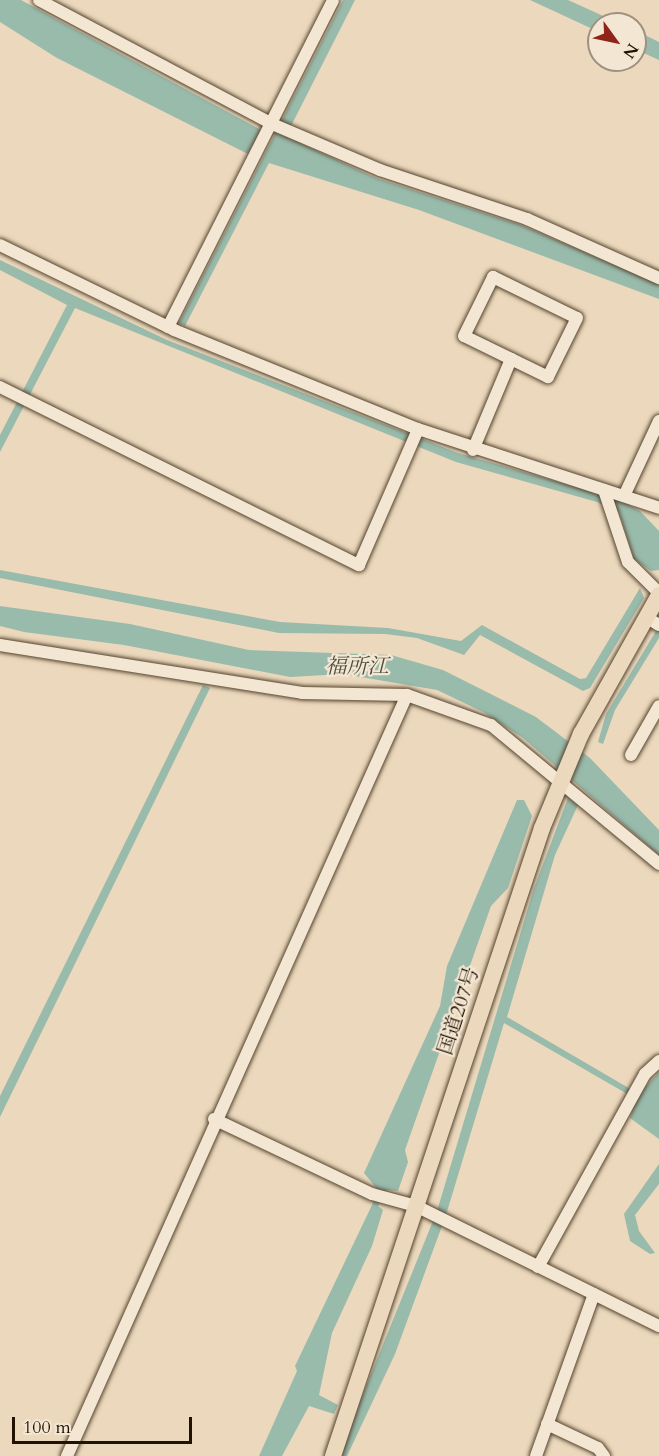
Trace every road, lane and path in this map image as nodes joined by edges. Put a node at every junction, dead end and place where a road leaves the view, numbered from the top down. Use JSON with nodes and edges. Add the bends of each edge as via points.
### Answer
{"nodes":[{"id":1,"x":39,"y":0,"type":"edge"},
{"id":2,"x":333,"y":0,"type":"edge"},
{"id":3,"x":268,"y":128,"type":"junction"},
{"id":4,"x":0,"y":245,"type":"edge"},
{"id":5,"x":659,"y":278,"type":"edge"},
{"id":6,"x":168,"y":327,"type":"junction"},
{"id":7,"x":511,"y":359,"type":"junction"},
{"id":8,"x":0,"y":387,"type":"edge"},
{"id":9,"x":659,"y":421,"type":"edge"},
{"id":10,"x":418,"y":429,"type":"junction"},
{"id":11,"x":473,"y":450,"type":"junction"},
{"id":12,"x":604,"y":489,"type":"junction"},
{"id":13,"x":624,"y":496,"type":"junction"},
{"id":14,"x":659,"y":508,"type":"edge"},
{"id":15,"x":659,"y":594,"type":"edge"},
{"id":16,"x":654,"y":622,"type":"edge"},
{"id":17,"x":1,"y":646,"type":"edge"},
{"id":18,"x":407,"y":695,"type":"junction"},
{"id":19,"x":659,"y":706,"type":"edge"},
{"id":20,"x":631,"y":755,"type":"dead end"},
{"id":21,"x":560,"y":783,"type":"junction"},
{"id":22,"x":659,"y":864,"type":"edge"},
{"id":23,"x":659,"y":1061,"type":"edge"},
{"id":24,"x":214,"y":1119,"type":"junction"},
{"id":25,"x":423,"y":1209,"type":"junction"},
{"id":26,"x":538,"y":1268,"type":"junction"},
{"id":27,"x":594,"y":1294,"type":"junction"},
{"id":28,"x":659,"y":1326,"type":"edge"},
{"id":29,"x":547,"y":1425,"type":"junction"},
{"id":30,"x":67,"y":1456,"type":"edge"},
{"id":31,"x":333,"y":1456,"type":"edge"},
{"id":32,"x":536,"y":1456,"type":"edge"},
{"id":33,"x":604,"y":1456,"type":"edge"}],
"edges":[{"from":1,"to":3,"type":"street"},
{"from":2,"to":3,"type":"street"},
{"from":3,"to":5,"type":"street","via":[[526,219]]},
{"from":3,"to":6,"type":"street"},
{"from":4,"to":6,"type":"street"},
{"from":6,"to":10,"type":"street"},
{"from":7,"to":7,"type":"street","via":[[464,336],[493,277],[577,318],[548,377]]},
{"from":7,"to":11,"type":"street"},
{"from":8,"to":10,"type":"street","via":[[359,565]]},
{"from":9,"to":13,"type":"street"},
{"from":10,"to":11,"type":"street"},
{"from":11,"to":12,"type":"street"},
{"from":12,"to":13,"type":"street"},
{"from":12,"to":15,"type":"street","via":[[628,562]]},
{"from":13,"to":14,"type":"street"},
{"from":15,"to":16,"type":"highway","name":"国道207号"},
{"from":16,"to":21,"type":"highway","name":"国道207号","via":[[581,734]]},
{"from":17,"to":18,"type":"street","via":[[302,693]]},
{"from":18,"to":21,"type":"street","via":[[491,725]]},
{"from":18,"to":24,"type":"street"},
{"from":19,"to":20,"type":"street"},
{"from":21,"to":22,"type":"street"},
{"from":21,"to":25,"type":"highway","name":"国道207号"},
{"from":23,"to":26,"type":"street","via":[[634,1094]]},
{"from":24,"to":25,"type":"street","via":[[372,1194]]},
{"from":24,"to":30,"type":"street"},
{"from":25,"to":26,"type":"street"},
{"from":25,"to":31,"type":"highway","name":"国道207号"},
{"from":26,"to":27,"type":"street"},
{"from":27,"to":28,"type":"street"},
{"from":27,"to":29,"type":"street"},
{"from":29,"to":32,"type":"street"},
{"from":29,"to":33,"type":"street","via":[[598,1448]]}]}
